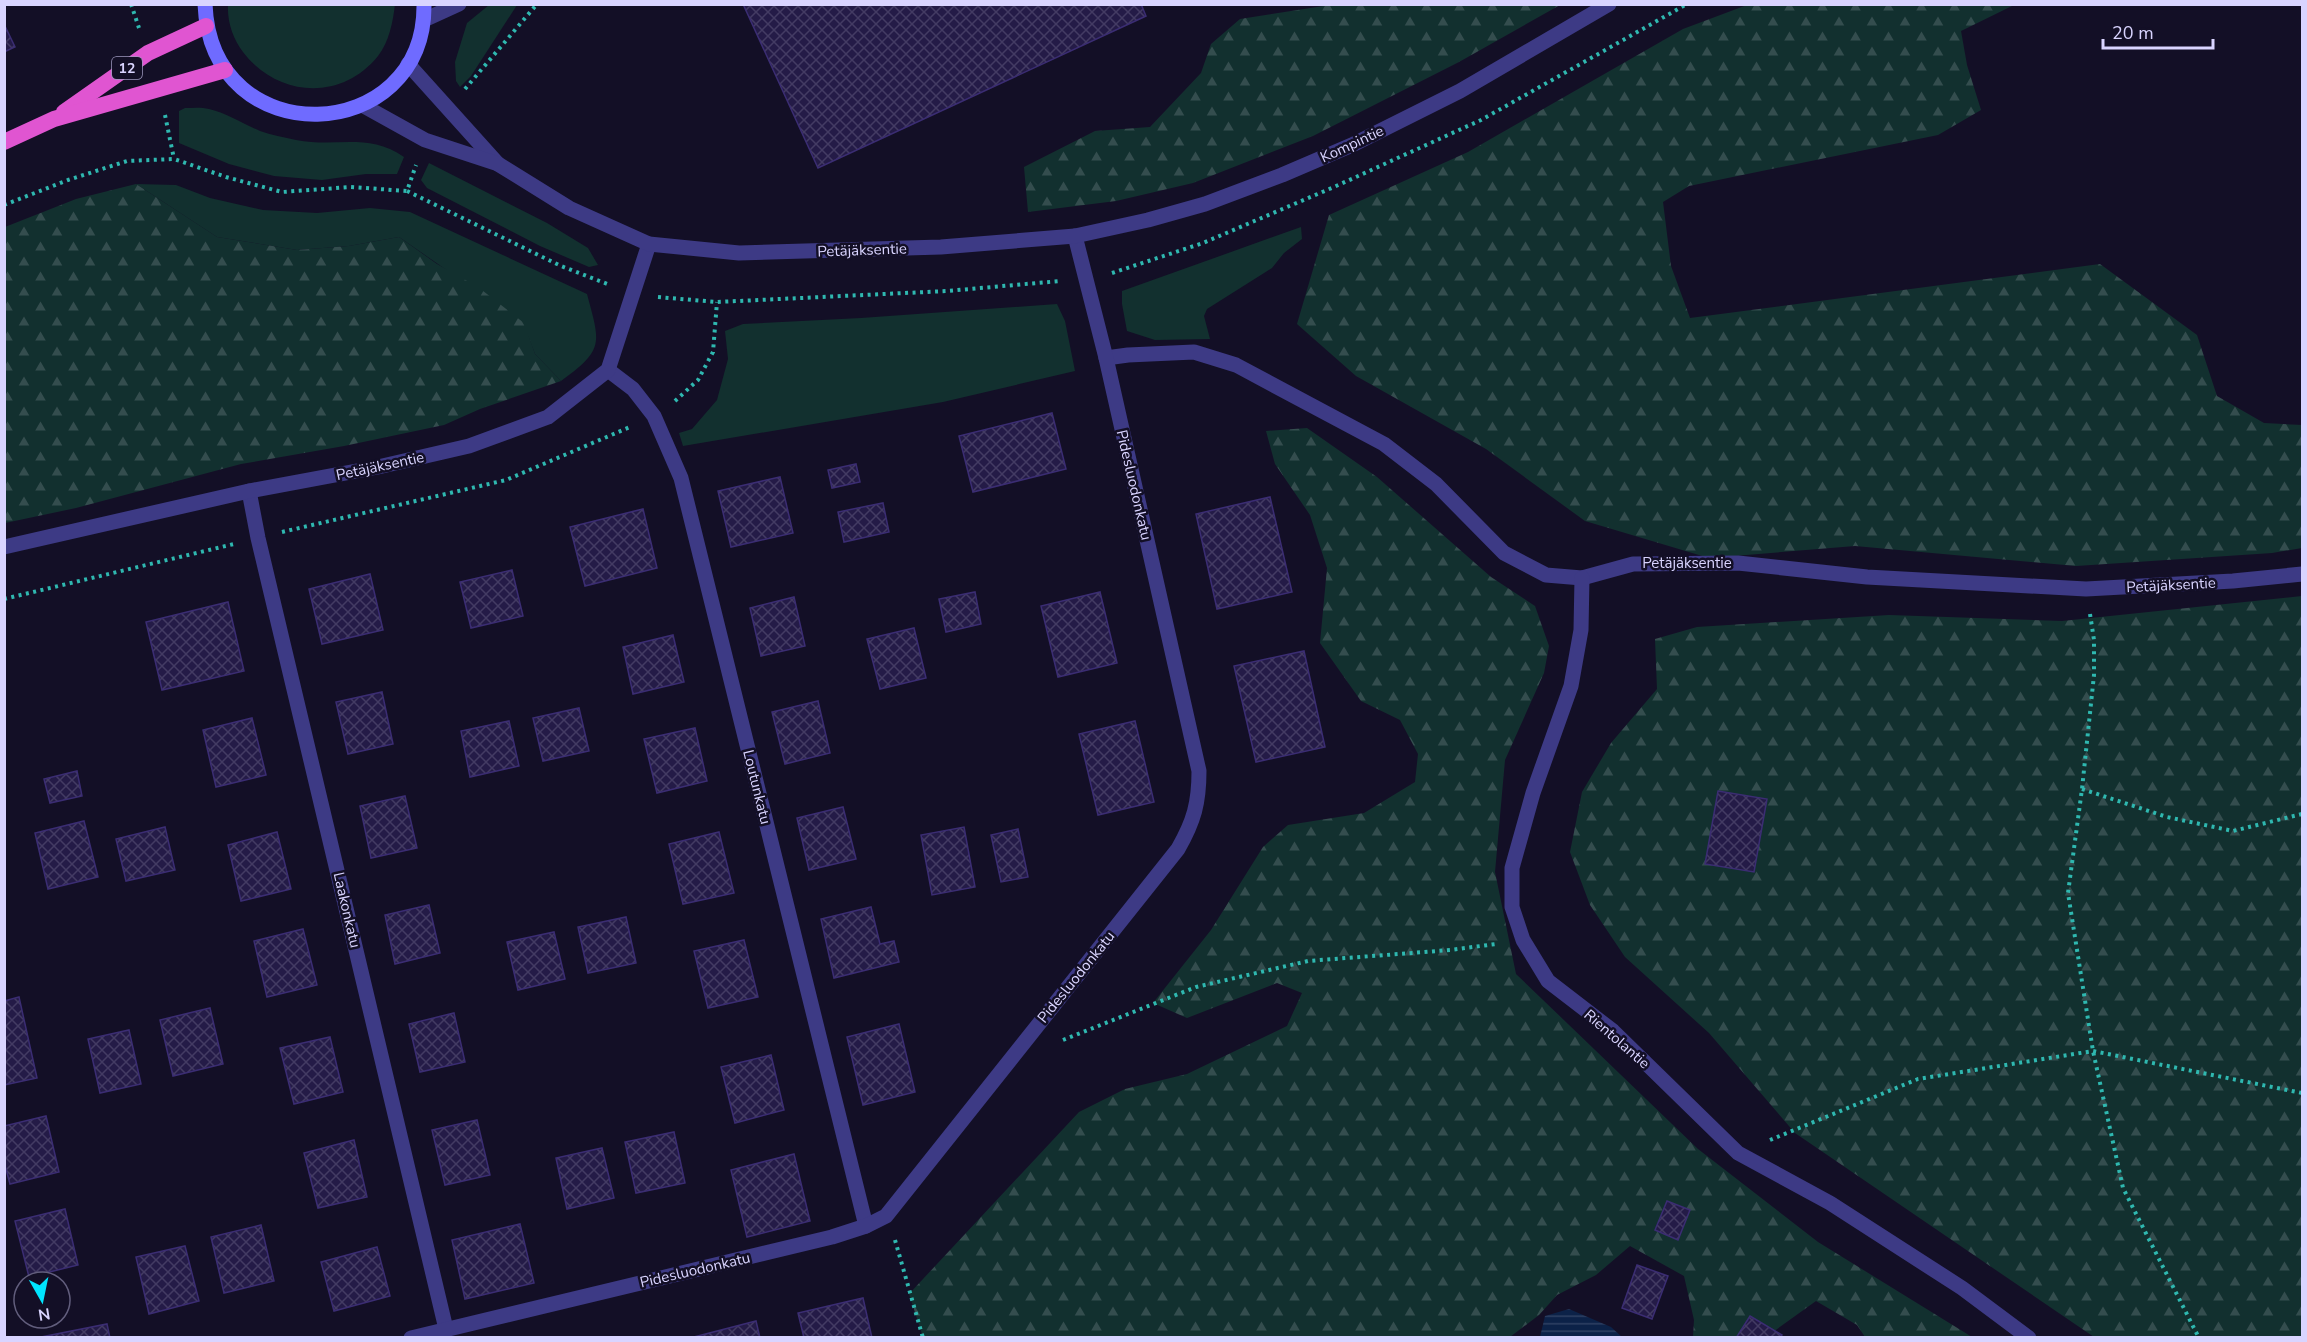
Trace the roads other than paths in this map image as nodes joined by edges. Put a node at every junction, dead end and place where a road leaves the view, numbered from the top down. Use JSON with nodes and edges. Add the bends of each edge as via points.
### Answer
{"nodes":[{"id":1,"x":205,"y":4,"type":"edge"},
{"id":2,"x":459,"y":4,"type":"edge"},
{"id":3,"x":1608,"y":4,"type":"edge"},
{"id":4,"x":424,"y":12,"type":"edge"},
{"id":5,"x":206,"y":26,"type":"junction"},
{"id":6,"x":408,"y":64,"type":"junction"},
{"id":7,"x":225,"y":70,"type":"junction"},
{"id":8,"x":362,"y":105,"type":"junction"},
{"id":9,"x":54,"y":119,"type":"junction"},
{"id":10,"x":4,"y":142,"type":"edge"},
{"id":11,"x":498,"y":164,"type":"junction"},
{"id":12,"x":1075,"y":236,"type":"junction"},
{"id":13,"x":649,"y":244,"type":"junction"},
{"id":14,"x":1106,"y":358,"type":"junction"},
{"id":15,"x":608,"y":370,"type":"junction"},
{"id":16,"x":249,"y":491,"type":"junction"},
{"id":17,"x":4,"y":547,"type":"edge"},
{"id":18,"x":2302,"y":574,"type":"edge"},
{"id":19,"x":1582,"y":578,"type":"junction"},
{"id":20,"x":866,"y":1226,"type":"junction"},
{"id":21,"x":446,"y":1329,"type":"junction"},
{"id":22,"x":411,"y":1338,"type":"edge"},
{"id":23,"x":2029,"y":1338,"type":"edge"}],
"edges":[{"from":1,"to":5,"type":"main road"},
{"from":2,"to":4,"type":"street"},
{"from":3,"to":12,"type":"street","name":"Kompintie","via":[[1460,91],[1282,176],[1205,204]]},
{"from":4,"to":6,"type":"main road","via":[[418,43]]},
{"from":5,"to":7,"type":"main road"},
{"from":5,"to":9,"type":"highway","number":"12","via":[[148,53]]},
{"from":6,"to":8,"type":"main road","via":[[388,88]]},
{"from":6,"to":11,"type":"street","name":"Petäjäksentie"},
{"from":7,"to":8,"type":"main road","via":[[252,97],[287,112],[326,116]]},
{"from":7,"to":9,"type":"highway","number":"12"},
{"from":8,"to":11,"type":"street","name":"Petäjäksentie","via":[[425,140]]},
{"from":9,"to":10,"type":"highway","number":"12"},
{"from":11,"to":13,"type":"street","name":"Petäjäksentie","via":[[569,208]]},
{"from":12,"to":13,"type":"street","name":"Petäjäksentie","via":[[833,252],[739,253]]},
{"from":12,"to":14,"type":"street","name":"Pidesluodonkatu"},
{"from":13,"to":15,"type":"street"},
{"from":14,"to":19,"type":"street","name":"Petäjäksentie","via":[[1194,352],[1236,365],[1384,444],[1436,484],[1504,553],[1546,575]]},
{"from":14,"to":20,"type":"street","name":"Pidesluodonkatu","via":[[1199,771],[1199,797],[1192,826],[1178,849],[886,1216]]},
{"from":15,"to":16,"type":"street","name":"Petäjäksentie","via":[[548,417],[469,446]]},
{"from":15,"to":20,"type":"street","name":"Loutunkatu","via":[[633,389],[654,416],[681,478]]},
{"from":16,"to":17,"type":"street","name":"Petäjäksentie"},
{"from":16,"to":21,"type":"street","name":"Laakonkatu"},
{"from":18,"to":19,"type":"street","name":"Petäjäksentie","via":[[2086,590],[1867,578],[1738,563],[1633,564]]},
{"from":19,"to":23,"type":"street","name":"Rientolantie","via":[[1581,630],[1571,686],[1533,793],[1512,868],[1512,907],[1523,940],[1548,981],[1613,1031],[1738,1154],[1830,1203],[1962,1288]]},
{"from":20,"to":21,"type":"street","name":"Pidesluodonkatu"},
{"from":21,"to":22,"type":"street","name":"Pidesluodonkatu"}]}
